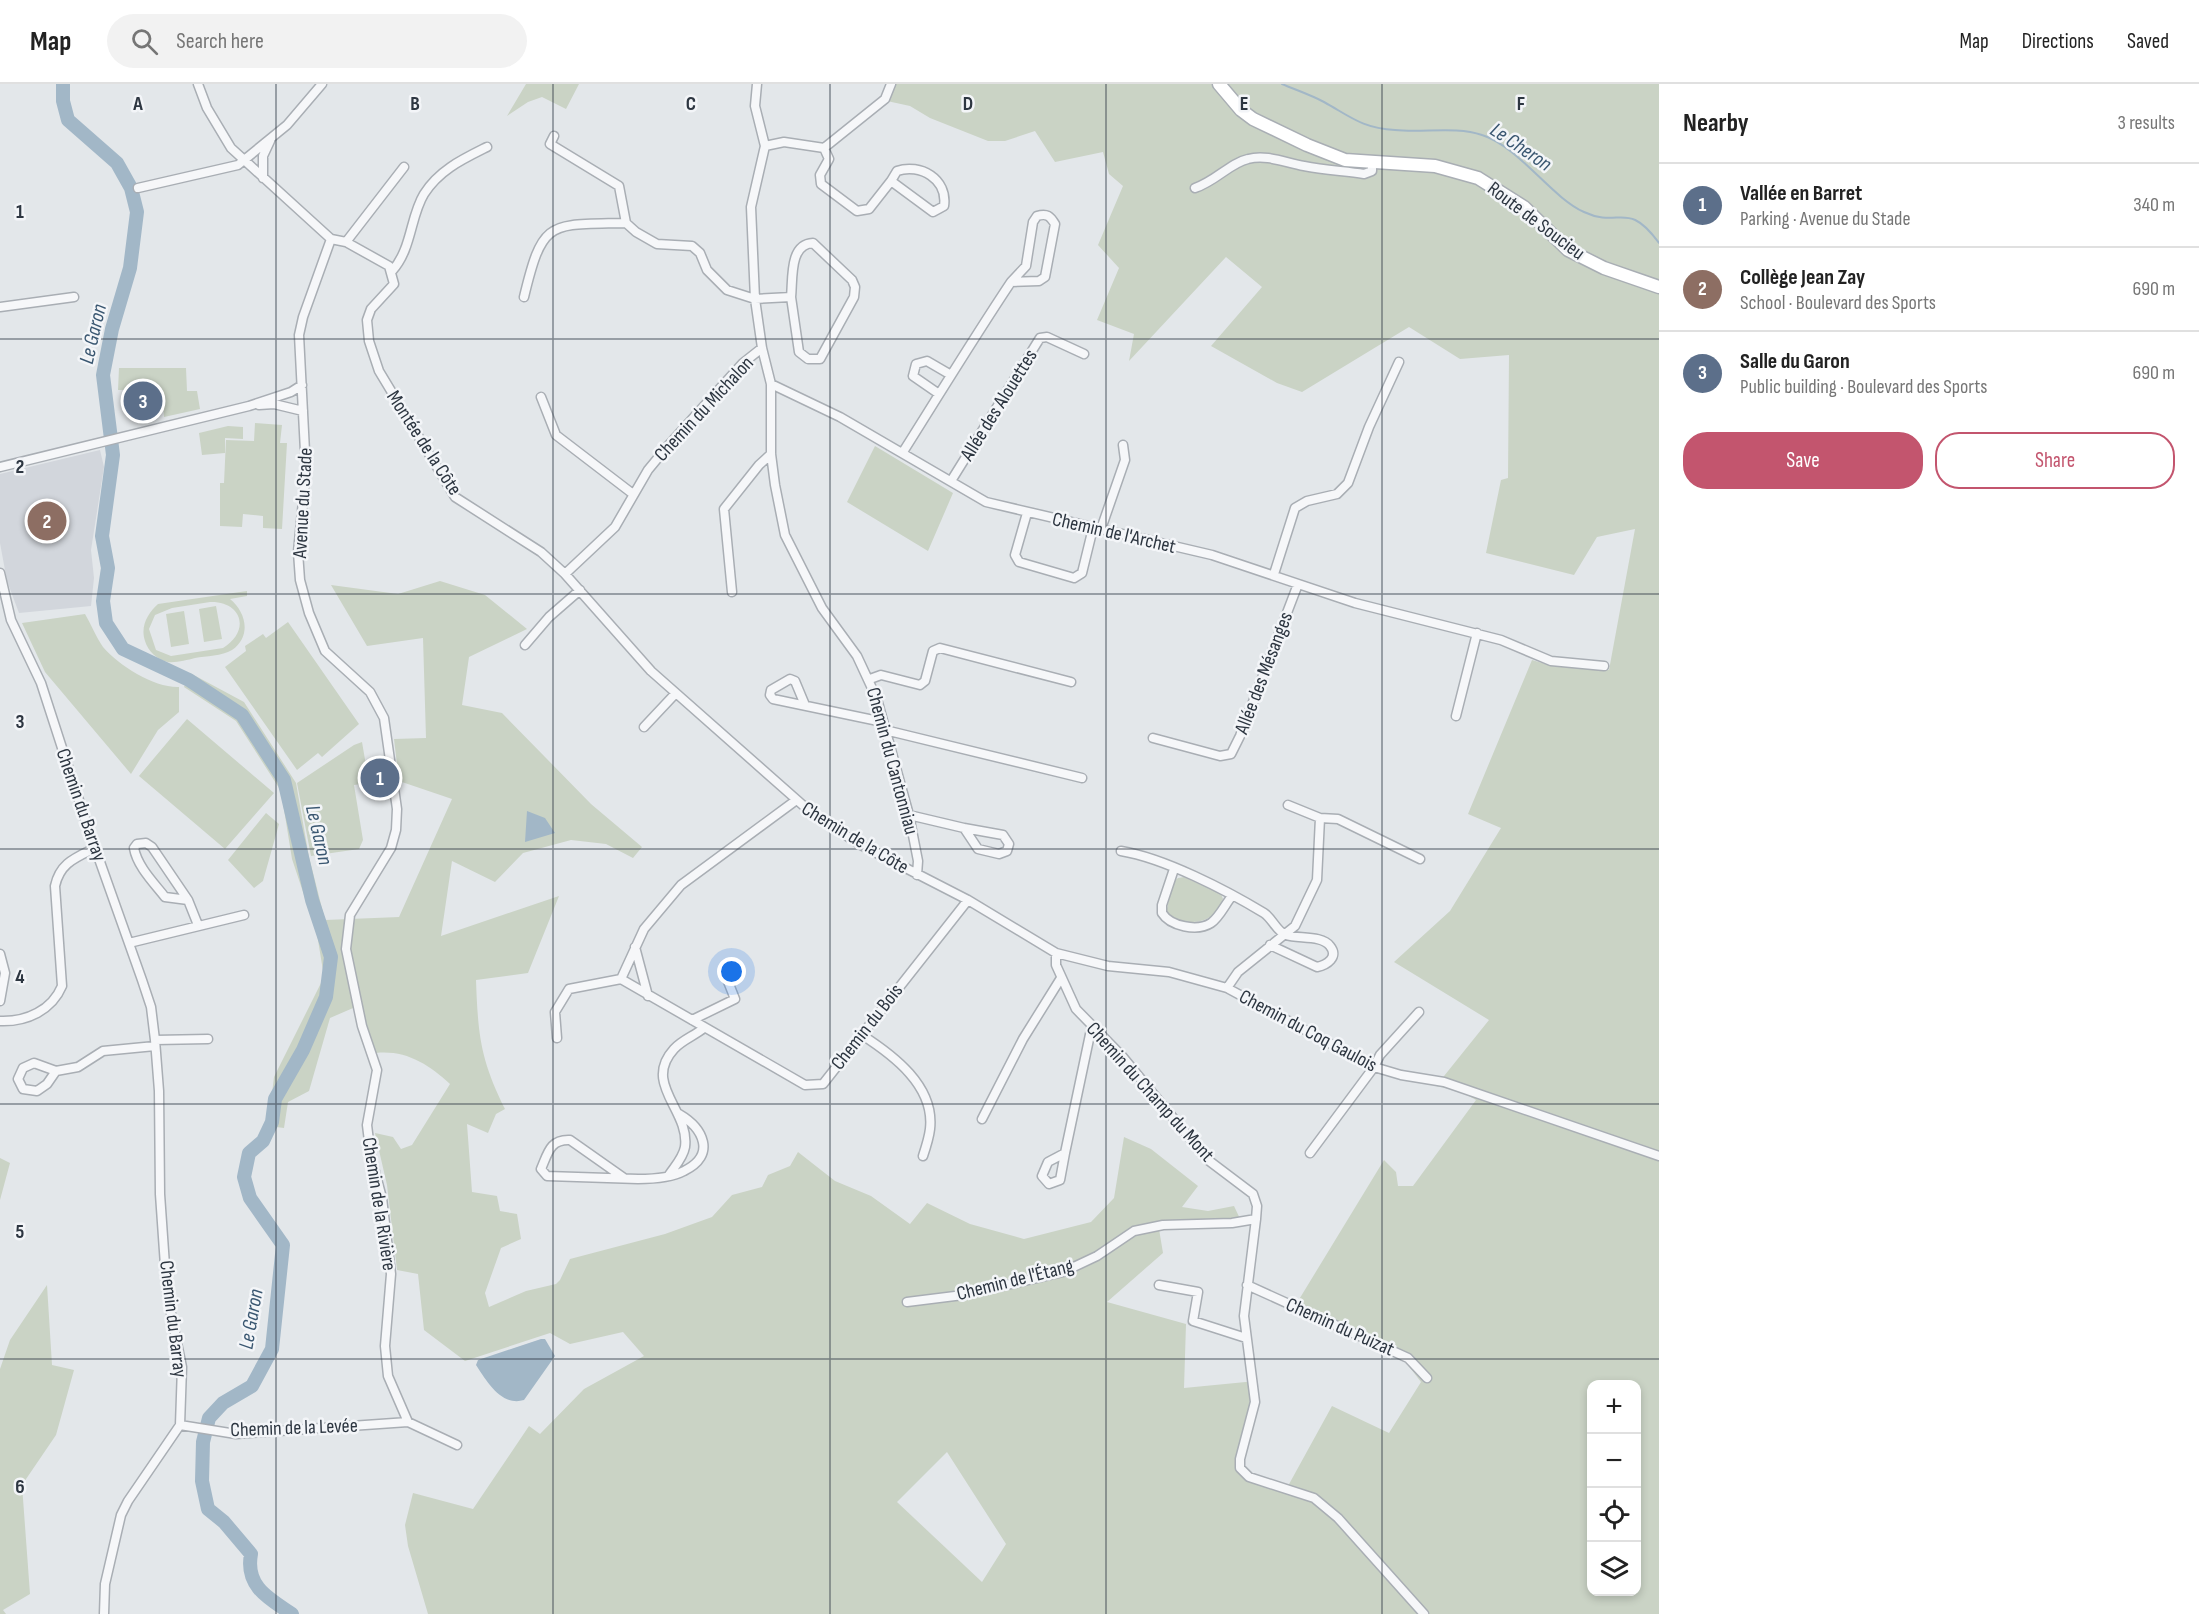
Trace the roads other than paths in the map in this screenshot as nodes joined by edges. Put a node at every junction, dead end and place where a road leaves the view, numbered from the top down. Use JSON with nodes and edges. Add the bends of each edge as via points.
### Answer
{"nodes":[{"id":1,"x":198,"y":84,"type":"edge"},
{"id":2,"x":322,"y":84,"type":"edge"},
{"id":3,"x":757,"y":84,"type":"edge"},
{"id":4,"x":891,"y":84,"type":"edge"},
{"id":5,"x":1219,"y":84,"type":"edge"},
{"id":6,"x":554,"y":136,"type":"dead end"},
{"id":7,"x":271,"y":139,"type":"junction"},
{"id":8,"x":765,"y":146,"type":"junction"},
{"id":9,"x":487,"y":147,"type":"dead end"},
{"id":10,"x":824,"y":148,"type":"junction"},
{"id":11,"x":263,"y":156,"type":"junction"},
{"id":12,"x":243,"y":160,"type":"junction"},
{"id":13,"x":1372,"y":164,"type":"junction"},
{"id":14,"x":404,"y":166,"type":"dead end"},
{"id":15,"x":263,"y":178,"type":"junction"},
{"id":16,"x":891,"y":181,"type":"junction"},
{"id":17,"x":138,"y":188,"type":"dead end"},
{"id":18,"x":1195,"y":188,"type":"dead end"},
{"id":19,"x":626,"y":223,"type":"junction"},
{"id":20,"x":331,"y":239,"type":"junction"},
{"id":21,"x":346,"y":242,"type":"junction"},
{"id":22,"x":392,"y":271,"type":"junction"},
{"id":23,"x":1011,"y":282,"type":"junction"},
{"id":24,"x":1659,"y":287,"type":"edge"},
{"id":25,"x":74,"y":297,"type":"dead end"},
{"id":26,"x":524,"y":297,"type":"dead end"},
{"id":27,"x":791,"y":297,"type":"junction"},
{"id":28,"x":755,"y":299,"type":"junction"},
{"id":29,"x":0,"y":307,"type":"edge"},
{"id":30,"x":762,"y":348,"type":"junction"},
{"id":31,"x":1084,"y":354,"type":"dead end"},
{"id":32,"x":1400,"y":362,"type":"dead end"},
{"id":33,"x":951,"y":375,"type":"junction"},
{"id":34,"x":771,"y":384,"type":"junction"},
{"id":35,"x":302,"y":385,"type":"junction"},
{"id":36,"x":939,"y":394,"type":"junction"},
{"id":37,"x":541,"y":397,"type":"dead end"},
{"id":38,"x":249,"y":406,"type":"junction"},
{"id":39,"x":303,"y":411,"type":"junction"},
{"id":40,"x":1123,"y":445,"type":"dead end"},
{"id":41,"x":903,"y":453,"type":"junction"},
{"id":42,"x":771,"y":454,"type":"junction"},
{"id":43,"x":31,"y":458,"type":"junction"},
{"id":44,"x":0,"y":460,"type":"edge"},
{"id":45,"x":0,"y":467,"type":"edge"},
{"id":46,"x":951,"y":481,"type":"junction"},
{"id":47,"x":633,"y":495,"type":"junction"},
{"id":48,"x":1027,"y":513,"type":"junction"},
{"id":49,"x":1097,"y":529,"type":"junction"},
{"id":50,"x":0,"y":573,"type":"edge"},
{"id":51,"x":565,"y":574,"type":"junction"},
{"id":52,"x":1274,"y":574,"type":"junction"},
{"id":53,"x":1299,"y":584,"type":"junction"},
{"id":54,"x":580,"y":590,"type":"junction"},
{"id":55,"x":732,"y":592,"type":"dead end"},
{"id":56,"x":1478,"y":633,"type":"junction"},
{"id":57,"x":525,"y":645,"type":"dead end"},
{"id":58,"x":1604,"y":666,"type":"dead end"},
{"id":59,"x":870,"y":679,"type":"junction"},
{"id":60,"x":1071,"y":682,"type":"dead end"},
{"id":61,"x":675,"y":694,"type":"junction"},
{"id":62,"x":806,"y":705,"type":"dead end"},
{"id":63,"x":1456,"y":716,"type":"dead end"},
{"id":64,"x":884,"y":726,"type":"junction"},
{"id":65,"x":644,"y":727,"type":"dead end"},
{"id":66,"x":1153,"y":738,"type":"dead end"},
{"id":67,"x":1082,"y":778,"type":"dead end"},
{"id":68,"x":795,"y":801,"type":"junction"},
{"id":69,"x":1288,"y":805,"type":"dead end"},
{"id":70,"x":909,"y":815,"type":"junction"},
{"id":71,"x":1320,"y":818,"type":"junction"},
{"id":72,"x":964,"y":828,"type":"junction"},
{"id":73,"x":95,"y":848,"type":"junction"},
{"id":74,"x":1121,"y":851,"type":"dead end"},
{"id":75,"x":1420,"y":859,"type":"dead end"},
{"id":76,"x":1174,"y":869,"type":"junction"},
{"id":77,"x":917,"y":875,"type":"junction"},
{"id":78,"x":1232,"y":896,"type":"junction"},
{"id":79,"x":188,"y":900,"type":"junction"},
{"id":80,"x":968,"y":900,"type":"junction"},
{"id":81,"x":244,"y":915,"type":"dead end"},
{"id":82,"x":350,"y":915,"type":"joint"},
{"id":83,"x":198,"y":925,"type":"junction"},
{"id":84,"x":1285,"y":935,"type":"junction"},
{"id":85,"x":129,"y":943,"type":"junction"},
{"id":86,"x":1270,"y":945,"type":"junction"},
{"id":87,"x":634,"y":947,"type":"junction"},
{"id":88,"x":1056,"y":953,"type":"junction"},
{"id":89,"x":0,"y":954,"type":"edge"},
{"id":90,"x":1061,"y":978,"type":"junction"},
{"id":91,"x":621,"y":979,"type":"junction"},
{"id":92,"x":727,"y":979,"type":"dead end"},
{"id":93,"x":1227,"y":988,"type":"junction"},
{"id":94,"x":648,"y":996,"type":"junction"},
{"id":95,"x":0,"y":1001,"type":"edge"},
{"id":96,"x":1419,"y":1012,"type":"dead end"},
{"id":97,"x":692,"y":1020,"type":"junction"},
{"id":98,"x":0,"y":1021,"type":"edge"},
{"id":99,"x":1092,"y":1025,"type":"junction"},
{"id":100,"x":704,"y":1028,"type":"junction"},
{"id":101,"x":862,"y":1035,"type":"junction"},
{"id":102,"x":557,"y":1038,"type":"dead end"},
{"id":103,"x":208,"y":1039,"type":"dead end"},
{"id":104,"x":155,"y":1043,"type":"junction"},
{"id":105,"x":1374,"y":1067,"type":"junction"},
{"id":106,"x":56,"y":1071,"type":"dead end"},
{"id":107,"x":679,"y":1114,"type":"junction"},
{"id":108,"x":982,"y":1119,"type":"dead end"},
{"id":109,"x":1065,"y":1153,"type":"dead end"},
{"id":110,"x":1310,"y":1154,"type":"dead end"},
{"id":111,"x":923,"y":1156,"type":"dead end"},
{"id":112,"x":1659,"y":1156,"type":"edge"},
{"id":113,"x":669,"y":1175,"type":"junction"},
{"id":114,"x":624,"y":1178,"type":"junction"},
{"id":115,"x":1256,"y":1218,"type":"junction"},
{"id":116,"x":1159,"y":1285,"type":"dead end"},
{"id":117,"x":1247,"y":1285,"type":"junction"},
{"id":118,"x":908,"y":1302,"type":"dead end"},
{"id":119,"x":1246,"y":1338,"type":"junction"},
{"id":120,"x":1426,"y":1378,"type":"dead end"},
{"id":121,"x":408,"y":1422,"type":"junction"},
{"id":122,"x":180,"y":1425,"type":"junction"},
{"id":123,"x":457,"y":1445,"type":"dead end"},
{"id":124,"x":104,"y":1614,"type":"edge"},
{"id":125,"x":1424,"y":1614,"type":"edge"}],
"edges":[{"from":1,"to":12,"type":"street","via":[[218,129]]},
{"from":2,"to":7,"type":"street"},
{"from":3,"to":8,"type":"street","via":[[755,106]]},
{"from":4,"to":10,"type":"street","via":[[885,99]]},
{"from":5,"to":13,"type":"street","name":"Route de Soucieu","via":[[1241,110],[1267,126],[1330,155]]},
{"from":6,"to":19,"type":"street","via":[[550,144],[619,186]]},
{"from":7,"to":11,"type":"street"},
{"from":7,"to":12,"type":"street"},
{"from":8,"to":10,"type":"street","via":[[784,142]]},
{"from":8,"to":28,"type":"street","name":"Chemin du Michalon","via":[[751,207]]},
{"from":9,"to":22,"type":"street","via":[[447,167],[423,195],[409,240]]},
{"from":10,"to":16,"type":"street","via":[[829,159],[820,175],[821,184],[856,211],[869,209]]},
{"from":11,"to":12,"type":"street","via":[[253,162]]},
{"from":11,"to":15,"type":"street"},
{"from":12,"to":15,"type":"street"},
{"from":12,"to":17,"type":"street","via":[[238,165]]},
{"from":13,"to":18,"type":"street","via":[[1372,171],[1364,174],[1251,158]]},
{"from":13,"to":24,"type":"street","name":"Route de Soucieu","via":[[1436,166],[1478,178],[1524,207],[1568,250],[1604,268]]},
{"from":14,"to":21,"type":"street"},
{"from":15,"to":20,"type":"street"},
{"from":16,"to":16,"type":"street","via":[[933,212],[944,206],[945,196],[939,182],[921,169],[897,171]]},
{"from":19,"to":26,"type":"street","via":[[558,227],[544,236],[536,249]]},
{"from":19,"to":28,"type":"street","via":[[657,244],[692,246],[700,253],[707,270],[727,290]]},
{"from":20,"to":21,"type":"street"},
{"from":20,"to":35,"type":"street","name":"Avenue du Stade","via":[[299,335]]},
{"from":21,"to":22,"type":"street","via":[[384,262]]},
{"from":22,"to":51,"type":"street","name":"Montée de la Côte","via":[[391,290],[371,309],[367,320],[379,370],[455,496],[522,538]]},
{"from":23,"to":23,"type":"street","via":[[1039,281],[1045,277],[1055,224],[1050,217],[1037,216],[1033,222],[1026,266]]},
{"from":23,"to":33,"type":"street"},
{"from":25,"to":29,"type":"street"},
{"from":27,"to":27,"type":"street","via":[[799,352],[808,359],[820,359],[854,297],[852,280],[813,243],[805,243],[797,250]]},
{"from":27,"to":28,"type":"street"},
{"from":28,"to":30,"type":"street","name":"Chemin du Michalon"},
{"from":30,"to":34,"type":"street","name":"Chemin du Cantonniau"},
{"from":30,"to":47,"type":"street","name":"Chemin du Michalon","via":[[702,407],[648,470]]},
{"from":31,"to":46,"type":"street","name":"Allée des Alouettes","via":[[1047,337],[1041,338]]},
{"from":32,"to":52,"type":"street","via":[[1348,483],[1337,495],[1307,501],[1295,508]]},
{"from":33,"to":36,"type":"street"},
{"from":33,"to":36,"type":"street","via":[[927,361],[916,364],[913,376]]},
{"from":34,"to":41,"type":"street","name":"Chemin de l'Archet"},
{"from":34,"to":42,"type":"street","name":"Chemin du Cantonniau"},
{"from":35,"to":38,"type":"street","via":[[291,393]]},
{"from":35,"to":39,"type":"street","name":"Avenue du Stade"},
{"from":36,"to":41,"type":"street"},
{"from":37,"to":47,"type":"street","via":[[556,435]]},
{"from":38,"to":39,"type":"street","via":[[274,404]]},
{"from":38,"to":43,"type":"street"},
{"from":39,"to":82,"type":"street","name":"Avenue du Stade","via":[[306,471],[298,552],[300,580],[325,651],[370,692],[384,718],[397,809],[391,848]]},
{"from":40,"to":49,"type":"street","via":[[1125,460]]},
{"from":41,"to":46,"type":"street","name":"Chemin de l'Archet"},
{"from":42,"to":55,"type":"street","via":[[724,509]]},
{"from":42,"to":59,"type":"street","name":"Chemin du Cantonniau","via":[[785,535],[822,608]]},
{"from":43,"to":44,"type":"street"},
{"from":43,"to":45,"type":"street"},
{"from":46,"to":48,"type":"street","name":"Chemin de l'Archet","via":[[986,502]]},
{"from":47,"to":51,"type":"street","name":"Chemin du Michalon","via":[[615,527]]},
{"from":48,"to":49,"type":"street","name":"Chemin de l'Archet"},
{"from":48,"to":49,"type":"street","via":[[1015,555],[1019,562],[1074,578],[1082,573]]},
{"from":49,"to":52,"type":"street","name":"Chemin de l'Archet","via":[[1212,555]]},
{"from":50,"to":73,"type":"street","name":"Chemin du Barray","via":[[11,620],[41,683]]},
{"from":51,"to":54,"type":"street","name":"Chemin de la Côte"},
{"from":52,"to":53,"type":"street","name":"Chemin de l'Archet"},
{"from":53,"to":56,"type":"street","name":"Chemin de l'Archet","via":[[1355,603]]},
{"from":53,"to":66,"type":"street","name":"Allée des Mésanges","via":[[1231,754],[1220,756]]},
{"from":54,"to":57,"type":"street"},
{"from":54,"to":61,"type":"street","name":"Chemin de la Côte","via":[[637,657]]},
{"from":56,"to":58,"type":"street","name":"Chemin de l'Archet","via":[[1551,661]]},
{"from":56,"to":63,"type":"street"},
{"from":59,"to":60,"type":"street","via":[[881,675],[920,685],[925,681],[933,651],[940,648]]},
{"from":59,"to":64,"type":"street","name":"Chemin du Cantonniau"},
{"from":61,"to":65,"type":"street"},
{"from":61,"to":68,"type":"street","name":"Chemin de la Côte"},
{"from":62,"to":64,"type":"street"},
{"from":64,"to":67,"type":"street"},
{"from":64,"to":70,"type":"street","name":"Chemin du Cantonniau"},
{"from":68,"to":77,"type":"street","name":"Chemin de la Côte","via":[[859,844]]},
{"from":68,"to":87,"type":"street","via":[[681,885]]},
{"from":69,"to":71,"type":"street"},
{"from":70,"to":72,"type":"street"},
{"from":70,"to":77,"type":"street","name":"Chemin du Cantonniau"},
{"from":71,"to":75,"type":"street","via":[[1338,819]]},
{"from":71,"to":84,"type":"street","via":[[1317,880],[1295,926]]},
{"from":72,"to":72,"type":"street","via":[[978,849],[999,855],[1007,851],[1009,844],[1003,835]]},
{"from":73,"to":85,"type":"street","name":"Chemin du Barray"},
{"from":73,"to":98,"type":"street","via":[[65,864],[58,873],[55,886],[62,986],[57,999],[49,1008]]},
{"from":74,"to":76,"type":"street"},
{"from":76,"to":78,"type":"street"},
{"from":76,"to":78,"type":"street","via":[[1162,905],[1162,913],[1173,924],[1198,927],[1211,923]]},
{"from":77,"to":80,"type":"street","name":"Chemin de la Côte"},
{"from":78,"to":84,"type":"street","via":[[1266,915]]},
{"from":79,"to":79,"type":"street","via":[[165,897],[136,857],[137,844],[152,847]]},
{"from":79,"to":83,"type":"street"},
{"from":80,"to":88,"type":"street","name":"Chemin de la Côte"},
{"from":80,"to":101,"type":"street","name":"Chemin du Bois"},
{"from":81,"to":83,"type":"street"},
{"from":82,"to":121,"type":"street","name":"Chemin de la Rivière","via":[[346,949],[352,986],[377,1070],[367,1125],[392,1274],[385,1346],[388,1376]]},
{"from":83,"to":85,"type":"street"},
{"from":84,"to":86,"type":"street"},
{"from":84,"to":86,"type":"street","via":[[1325,941],[1331,946],[1331,961],[1317,967]]},
{"from":85,"to":104,"type":"street","name":"Chemin du Barray","via":[[151,1007]]},
{"from":86,"to":93,"type":"street","via":[[1238,972]]},
{"from":87,"to":91,"type":"street"},
{"from":87,"to":94,"type":"street"},
{"from":88,"to":90,"type":"street","name":"Chemin du Champ du Mont"},
{"from":88,"to":93,"type":"street","name":"Chemin du Coq Gaulois","via":[[1108,966],[1169,972]]},
{"from":89,"to":95,"type":"street","via":[[5,973]]},
{"from":90,"to":99,"type":"street","name":"Chemin du Champ du Mont","via":[[1076,1010]]},
{"from":90,"to":108,"type":"street","via":[[1023,1039]]},
{"from":91,"to":94,"type":"street","name":"Chemin du Bois"},
{"from":91,"to":102,"type":"street","via":[[569,989],[555,1012]]},
{"from":92,"to":97,"type":"street","via":[[735,999]]},
{"from":93,"to":105,"type":"street","name":"Chemin du Coq Gaulois"},
{"from":94,"to":97,"type":"street","name":"Chemin du Bois"},
{"from":96,"to":105,"type":"street","via":[[1380,1054]]},
{"from":97,"to":100,"type":"street","name":"Chemin du Bois"},
{"from":99,"to":109,"type":"street"},
{"from":99,"to":115,"type":"street","name":"Chemin du Champ du Mont","via":[[1208,1160],[1253,1194]]},
{"from":100,"to":101,"type":"street","name":"Chemin du Bois","via":[[805,1084],[823,1084]]},
{"from":100,"to":107,"type":"street","via":[[673,1049],[662,1072],[665,1094]]},
{"from":101,"to":111,"type":"street","via":[[908,1070],[920,1089],[930,1127]]},
{"from":103,"to":104,"type":"street"},
{"from":104,"to":106,"type":"street","via":[[103,1051],[78,1067]]},
{"from":104,"to":122,"type":"street","name":"Chemin du Barray","via":[[166,1294],[182,1367]]},
{"from":105,"to":110,"type":"street"},
{"from":105,"to":112,"type":"street","name":"Chemin du Coq Gaulois","via":[[1444,1082]]},
{"from":107,"to":113,"type":"street","via":[[685,1146]]},
{"from":107,"to":113,"type":"street","via":[[694,1123],[704,1143],[695,1163]]},
{"from":113,"to":114,"type":"street"},
{"from":114,"to":114,"type":"street","via":[[570,1140],[552,1144],[541,1169],[547,1176]]},
{"from":115,"to":117,"type":"street","name":"Chemin du Champ du Mont"},
{"from":115,"to":118,"type":"street","name":"Chemin de l'Étang","via":[[1134,1231],[1097,1256],[1063,1272],[974,1293]]},
{"from":116,"to":119,"type":"street","via":[[1198,1292],[1193,1322]]},
{"from":117,"to":119,"type":"street","name":"Chemin du Champ du Mont"},
{"from":117,"to":120,"type":"street","name":"Chemin du Puizat","via":[[1408,1358]]},
{"from":119,"to":125,"type":"street","name":"Chemin du Champ du Mont","via":[[1255,1402],[1240,1468],[1249,1477],[1314,1498],[1338,1518]]},
{"from":121,"to":122,"type":"street","name":"Chemin de la Levée","via":[[236,1434]]},
{"from":121,"to":123,"type":"street"},
{"from":122,"to":124,"type":"street","via":[[121,1515],[105,1584]]}]}
